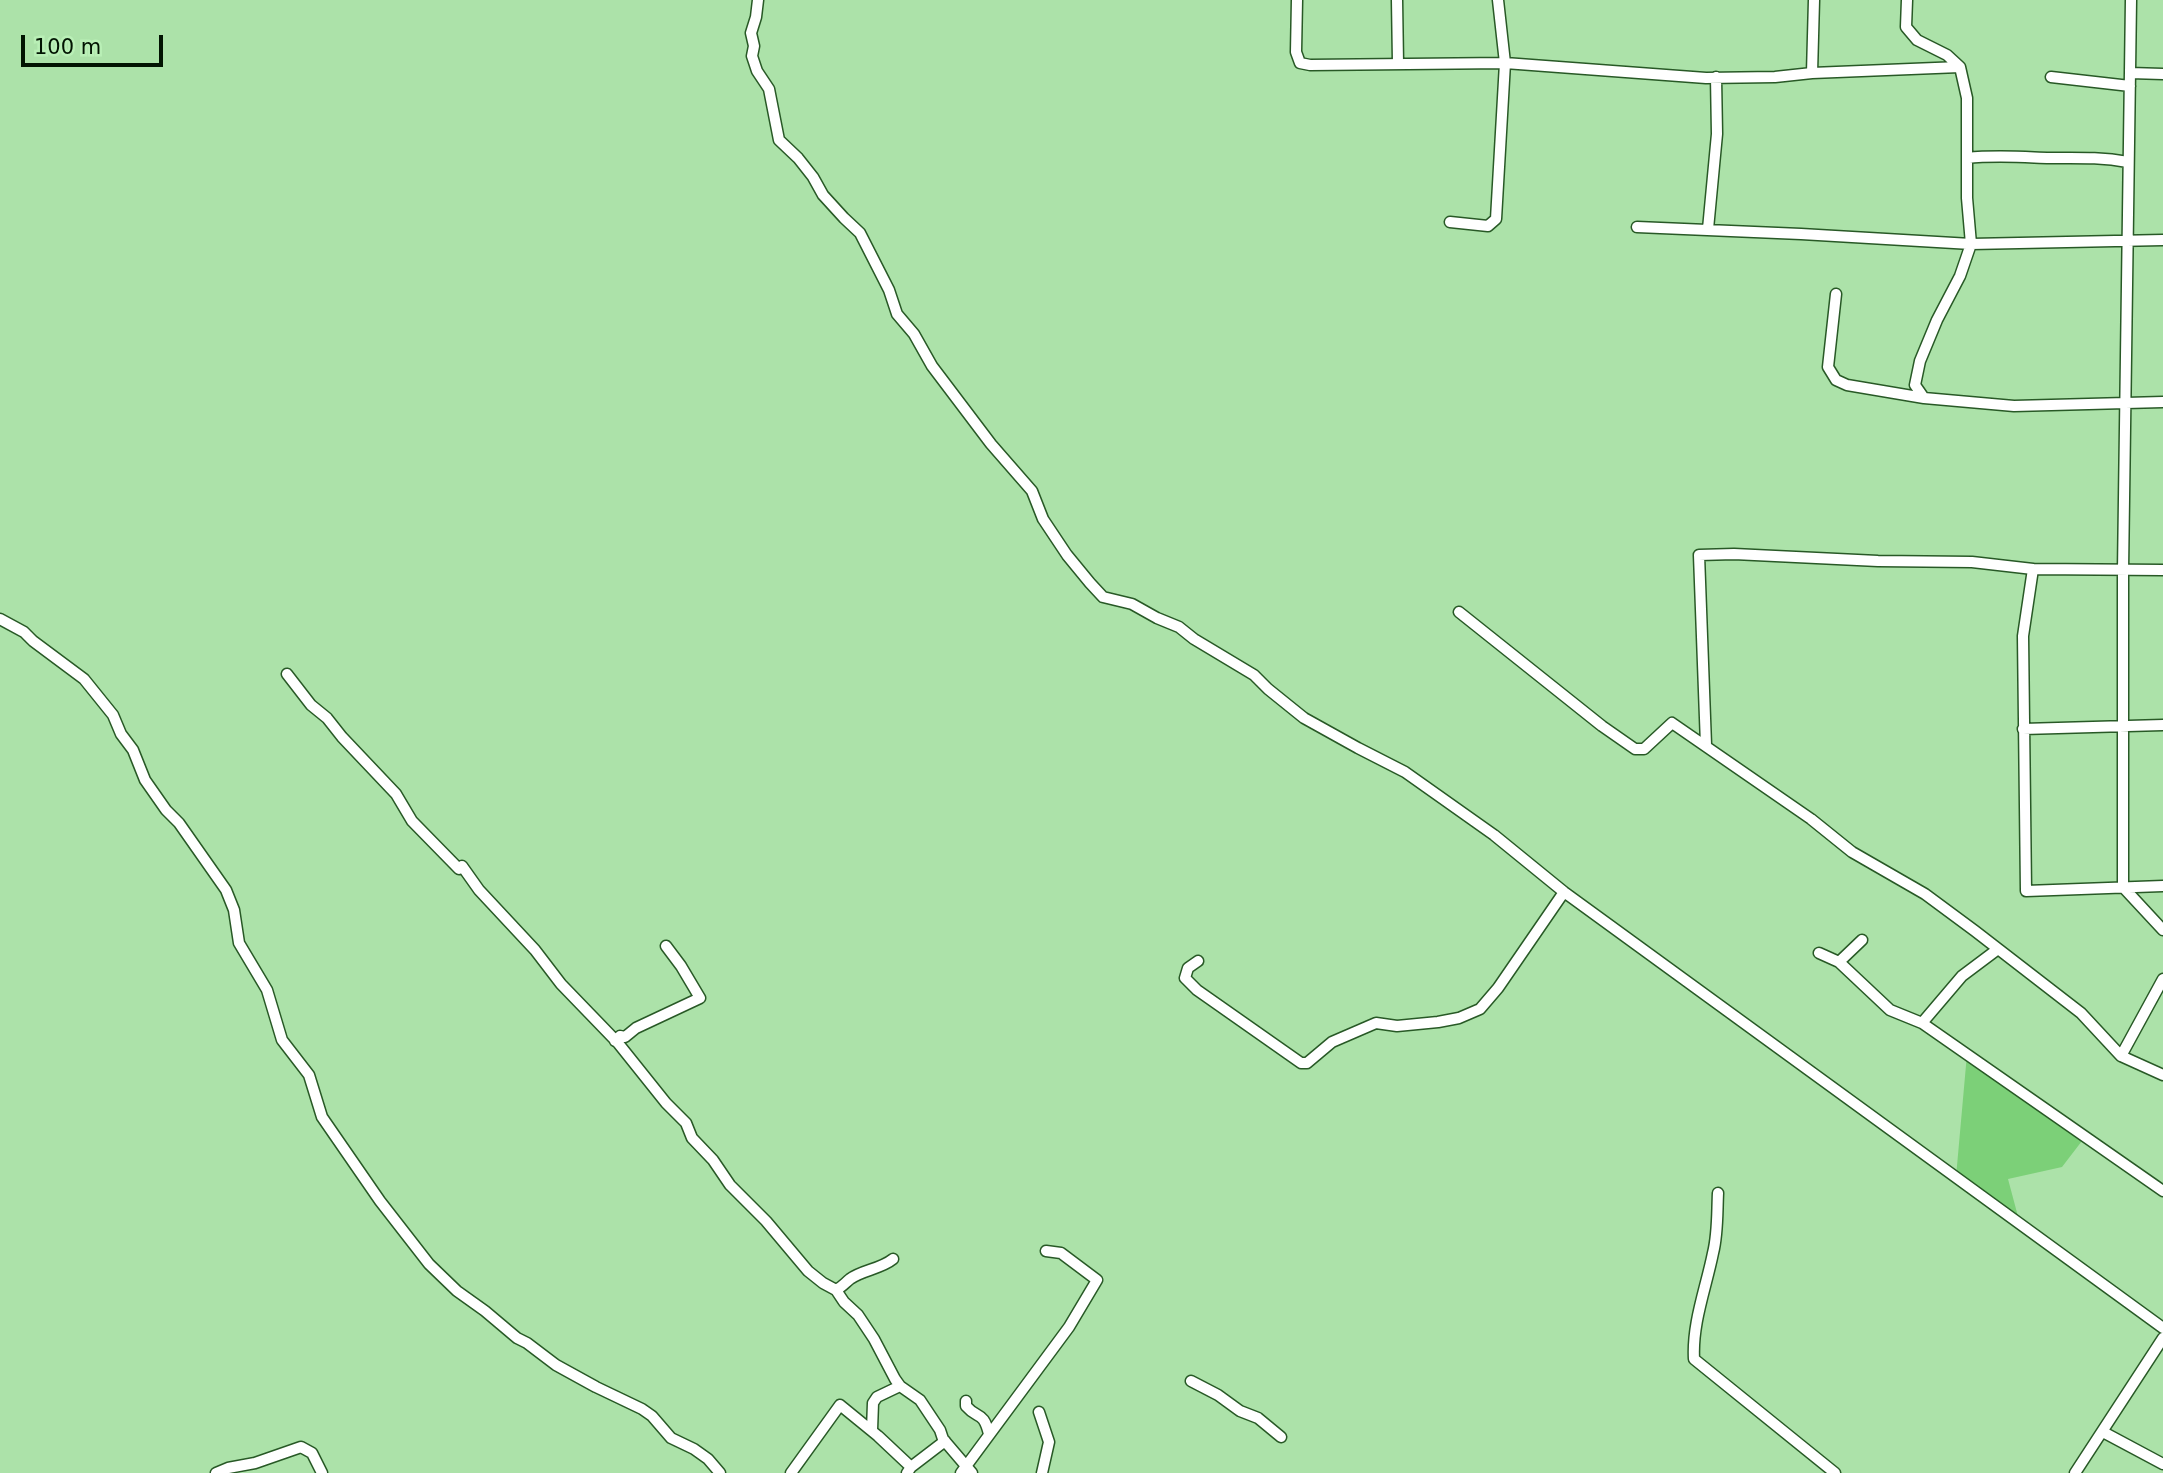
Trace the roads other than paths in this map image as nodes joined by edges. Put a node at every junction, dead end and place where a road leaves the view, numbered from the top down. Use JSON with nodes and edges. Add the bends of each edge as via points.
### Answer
{"nodes":[{"id":1,"x":758,"y":0,"type":"edge"},
{"id":2,"x":1297,"y":0,"type":"edge"},
{"id":3,"x":1397,"y":0,"type":"edge"},
{"id":4,"x":1498,"y":0,"type":"edge"},
{"id":5,"x":1814,"y":0,"type":"edge"},
{"id":6,"x":1907,"y":0,"type":"edge"},
{"id":7,"x":2131,"y":0,"type":"edge"},
{"id":8,"x":1398,"y":63,"type":"junction"},
{"id":9,"x":1505,"y":63,"type":"junction"},
{"id":10,"x":1960,"y":68,"type":"junction"},
{"id":11,"x":1812,"y":73,"type":"junction"},
{"id":12,"x":2130,"y":73,"type":"junction"},
{"id":13,"x":2163,"y":74,"type":"edge"},
{"id":14,"x":1716,"y":77,"type":"junction"},
{"id":15,"x":2051,"y":77,"type":"dead end"},
{"id":16,"x":2130,"y":86,"type":"junction"},
{"id":17,"x":1967,"y":158,"type":"junction"},
{"id":18,"x":2128,"y":162,"type":"junction"},
{"id":19,"x":1450,"y":222,"type":"dead end"},
{"id":20,"x":1637,"y":227,"type":"dead end"},
{"id":21,"x":1708,"y":229,"type":"junction"},
{"id":22,"x":2163,"y":240,"type":"edge"},
{"id":23,"x":2127,"y":241,"type":"junction"},
{"id":24,"x":1972,"y":244,"type":"junction"},
{"id":25,"x":1836,"y":294,"type":"dead end"},
{"id":26,"x":1924,"y":398,"type":"junction"},
{"id":27,"x":2127,"y":402,"type":"junction"},
{"id":28,"x":2163,"y":402,"type":"edge"},
{"id":29,"x":2034,"y":569,"type":"junction"},
{"id":30,"x":2123,"y":570,"type":"junction"},
{"id":31,"x":2163,"y":570,"type":"edge"},
{"id":32,"x":1459,"y":612,"type":"dead end"},
{"id":33,"x":0,"y":620,"type":"edge"},
{"id":34,"x":288,"y":674,"type":"dead end"},
{"id":35,"x":2124,"y":725,"type":"junction"},
{"id":36,"x":2163,"y":725,"type":"edge"},
{"id":37,"x":2023,"y":729,"type":"junction"},
{"id":38,"x":1706,"y":745,"type":"junction"},
{"id":39,"x":2163,"y":886,"type":"edge"},
{"id":40,"x":2123,"y":887,"type":"junction"},
{"id":41,"x":1564,"y":892,"type":"junction"},
{"id":42,"x":2163,"y":930,"type":"edge"},
{"id":43,"x":1862,"y":940,"type":"dead end"},
{"id":44,"x":666,"y":946,"type":"dead end"},
{"id":45,"x":1998,"y":949,"type":"junction"},
{"id":46,"x":1819,"y":953,"type":"dead end"},
{"id":47,"x":1198,"y":961,"type":"dead end"},
{"id":48,"x":1839,"y":962,"type":"junction"},
{"id":49,"x":2163,"y":979,"type":"edge"},
{"id":50,"x":1922,"y":1023,"type":"junction"},
{"id":51,"x":615,"y":1041,"type":"junction"},
{"id":52,"x":2121,"y":1056,"type":"junction"},
{"id":53,"x":2163,"y":1075,"type":"edge"},
{"id":54,"x":2163,"y":1191,"type":"edge"},
{"id":55,"x":1717,"y":1193,"type":"dead end"},
{"id":56,"x":1046,"y":1251,"type":"dead end"},
{"id":57,"x":893,"y":1259,"type":"dead end"},
{"id":58,"x":836,"y":1290,"type":"junction"},
{"id":59,"x":2163,"y":1328,"type":"edge"},
{"id":60,"x":2163,"y":1338,"type":"edge"},
{"id":61,"x":1191,"y":1381,"type":"dead end"},
{"id":62,"x":900,"y":1385,"type":"junction"},
{"id":63,"x":966,"y":1401,"type":"dead end"},
{"id":64,"x":1039,"y":1412,"type":"dead end"},
{"id":65,"x":872,"y":1430,"type":"junction"},
{"id":66,"x":2103,"y":1432,"type":"junction"},
{"id":67,"x":989,"y":1434,"type":"junction"},
{"id":68,"x":1281,"y":1437,"type":"dead end"},
{"id":69,"x":945,"y":1441,"type":"junction"},
{"id":70,"x":2163,"y":1464,"type":"edge"},
{"id":71,"x":909,"y":1470,"type":"edge"},
{"id":72,"x":966,"y":1471,"type":"edge"},
{"id":73,"x":216,"y":1473,"type":"edge"},
{"id":74,"x":323,"y":1473,"type":"edge"},
{"id":75,"x":720,"y":1473,"type":"edge"},
{"id":76,"x":791,"y":1473,"type":"edge"},
{"id":77,"x":1042,"y":1473,"type":"edge"},
{"id":78,"x":1835,"y":1473,"type":"edge"},
{"id":79,"x":2075,"y":1473,"type":"edge"}],
"edges":[{"from":1,"to":41,"type":"street","via":[[752,56],[769,89],[779,140],[860,233],[897,314],[991,444],[1031,491],[1043,519],[1090,583],[1103,597],[1132,604],[1179,627],[1254,675],[1304,718],[1405,772]]},
{"from":2,"to":8,"type":"street","via":[[1300,63]]},
{"from":3,"to":8,"type":"street"},
{"from":4,"to":9,"type":"street"},
{"from":5,"to":11,"type":"street"},
{"from":6,"to":10,"type":"street","via":[[1906,27],[1917,40],[1947,55]]},
{"from":7,"to":12,"type":"street"},
{"from":8,"to":9,"type":"street"},
{"from":9,"to":14,"type":"street"},
{"from":9,"to":19,"type":"street","via":[[1496,219],[1488,226]]},
{"from":10,"to":11,"type":"street"},
{"from":10,"to":17,"type":"street","via":[[1967,98]]},
{"from":11,"to":14,"type":"street"},
{"from":12,"to":13,"type":"street"},
{"from":12,"to":16,"type":"street"},
{"from":14,"to":21,"type":"street","via":[[1717,134]]},
{"from":15,"to":16,"type":"street"},
{"from":16,"to":18,"type":"street"},
{"from":17,"to":18,"type":"street","via":[[2100,157]]},
{"from":17,"to":24,"type":"street"},
{"from":18,"to":23,"type":"street"},
{"from":20,"to":21,"type":"street"},
{"from":21,"to":24,"type":"street"},
{"from":22,"to":23,"type":"street"},
{"from":23,"to":24,"type":"street"},
{"from":23,"to":27,"type":"street"},
{"from":24,"to":26,"type":"street","via":[[1920,361],[1915,386]]},
{"from":25,"to":26,"type":"street","via":[[1828,367],[1836,380]]},
{"from":26,"to":27,"type":"street","via":[[2014,406]]},
{"from":27,"to":28,"type":"street"},
{"from":27,"to":30,"type":"street"},
{"from":29,"to":30,"type":"street"},
{"from":29,"to":37,"type":"street","via":[[2023,636]]},
{"from":29,"to":38,"type":"street","via":[[1972,562],[1699,555]]},
{"from":30,"to":31,"type":"street"},
{"from":30,"to":35,"type":"street"},
{"from":32,"to":38,"type":"street","via":[[1635,749],[1644,749],[1672,723]]},
{"from":33,"to":75,"type":"street","via":[[24,632],[84,679],[113,715],[145,780],[226,890],[239,943],[267,990],[282,1040],[309,1075],[322,1117],[429,1264],[517,1338],[556,1365],[642,1409],[671,1438],[701,1454]]},
{"from":34,"to":51,"type":"street","via":[[311,705],[396,794],[412,821],[459,869],[461,866]]},
{"from":35,"to":36,"type":"street"},
{"from":35,"to":37,"type":"street"},
{"from":35,"to":40,"type":"street"},
{"from":37,"to":40,"type":"street","via":[[2026,891]]},
{"from":38,"to":45,"type":"street","via":[[1852,852],[1925,894]]},
{"from":39,"to":40,"type":"street"},
{"from":40,"to":42,"type":"street"},
{"from":41,"to":47,"type":"street","via":[[1480,1009],[1438,1022],[1376,1023],[1332,1042],[1307,1063],[1197,990],[1185,978],[1188,968]]},
{"from":41,"to":59,"type":"street"},
{"from":43,"to":48,"type":"street"},
{"from":44,"to":51,"type":"street","via":[[700,998]]},
{"from":45,"to":50,"type":"street","via":[[1962,976]]},
{"from":45,"to":52,"type":"street","via":[[2081,1013]]},
{"from":46,"to":48,"type":"street"},
{"from":48,"to":50,"type":"street","via":[[1890,1010]]},
{"from":49,"to":52,"type":"street"},
{"from":50,"to":54,"type":"street"},
{"from":51,"to":58,"type":"street","via":[[686,1124],[730,1185],[807,1271]]},
{"from":52,"to":53,"type":"street"},
{"from":55,"to":78,"type":"street","via":[[1716,1237],[1702,1292],[1694,1360]]},
{"from":56,"to":67,"type":"street","via":[[1061,1253],[1097,1280],[1069,1327]]},
{"from":57,"to":58,"type":"street","via":[[850,1278]]},
{"from":58,"to":62,"type":"street","via":[[858,1315]]},
{"from":60,"to":66,"type":"street"},
{"from":61,"to":68,"type":"street","via":[[1258,1418]]},
{"from":62,"to":65,"type":"street","via":[[877,1396]]},
{"from":62,"to":69,"type":"street","via":[[920,1400]]},
{"from":63,"to":67,"type":"street","via":[[969,1410],[986,1422]]},
{"from":64,"to":77,"type":"street","via":[[1049,1443]]},
{"from":65,"to":71,"type":"street"},
{"from":65,"to":76,"type":"street","via":[[841,1405]]},
{"from":66,"to":70,"type":"street"},
{"from":66,"to":79,"type":"street"},
{"from":67,"to":72,"type":"street"},
{"from":69,"to":71,"type":"street"},
{"from":69,"to":72,"type":"street"},
{"from":73,"to":74,"type":"street","via":[[301,1447],[312,1453]]}]}
